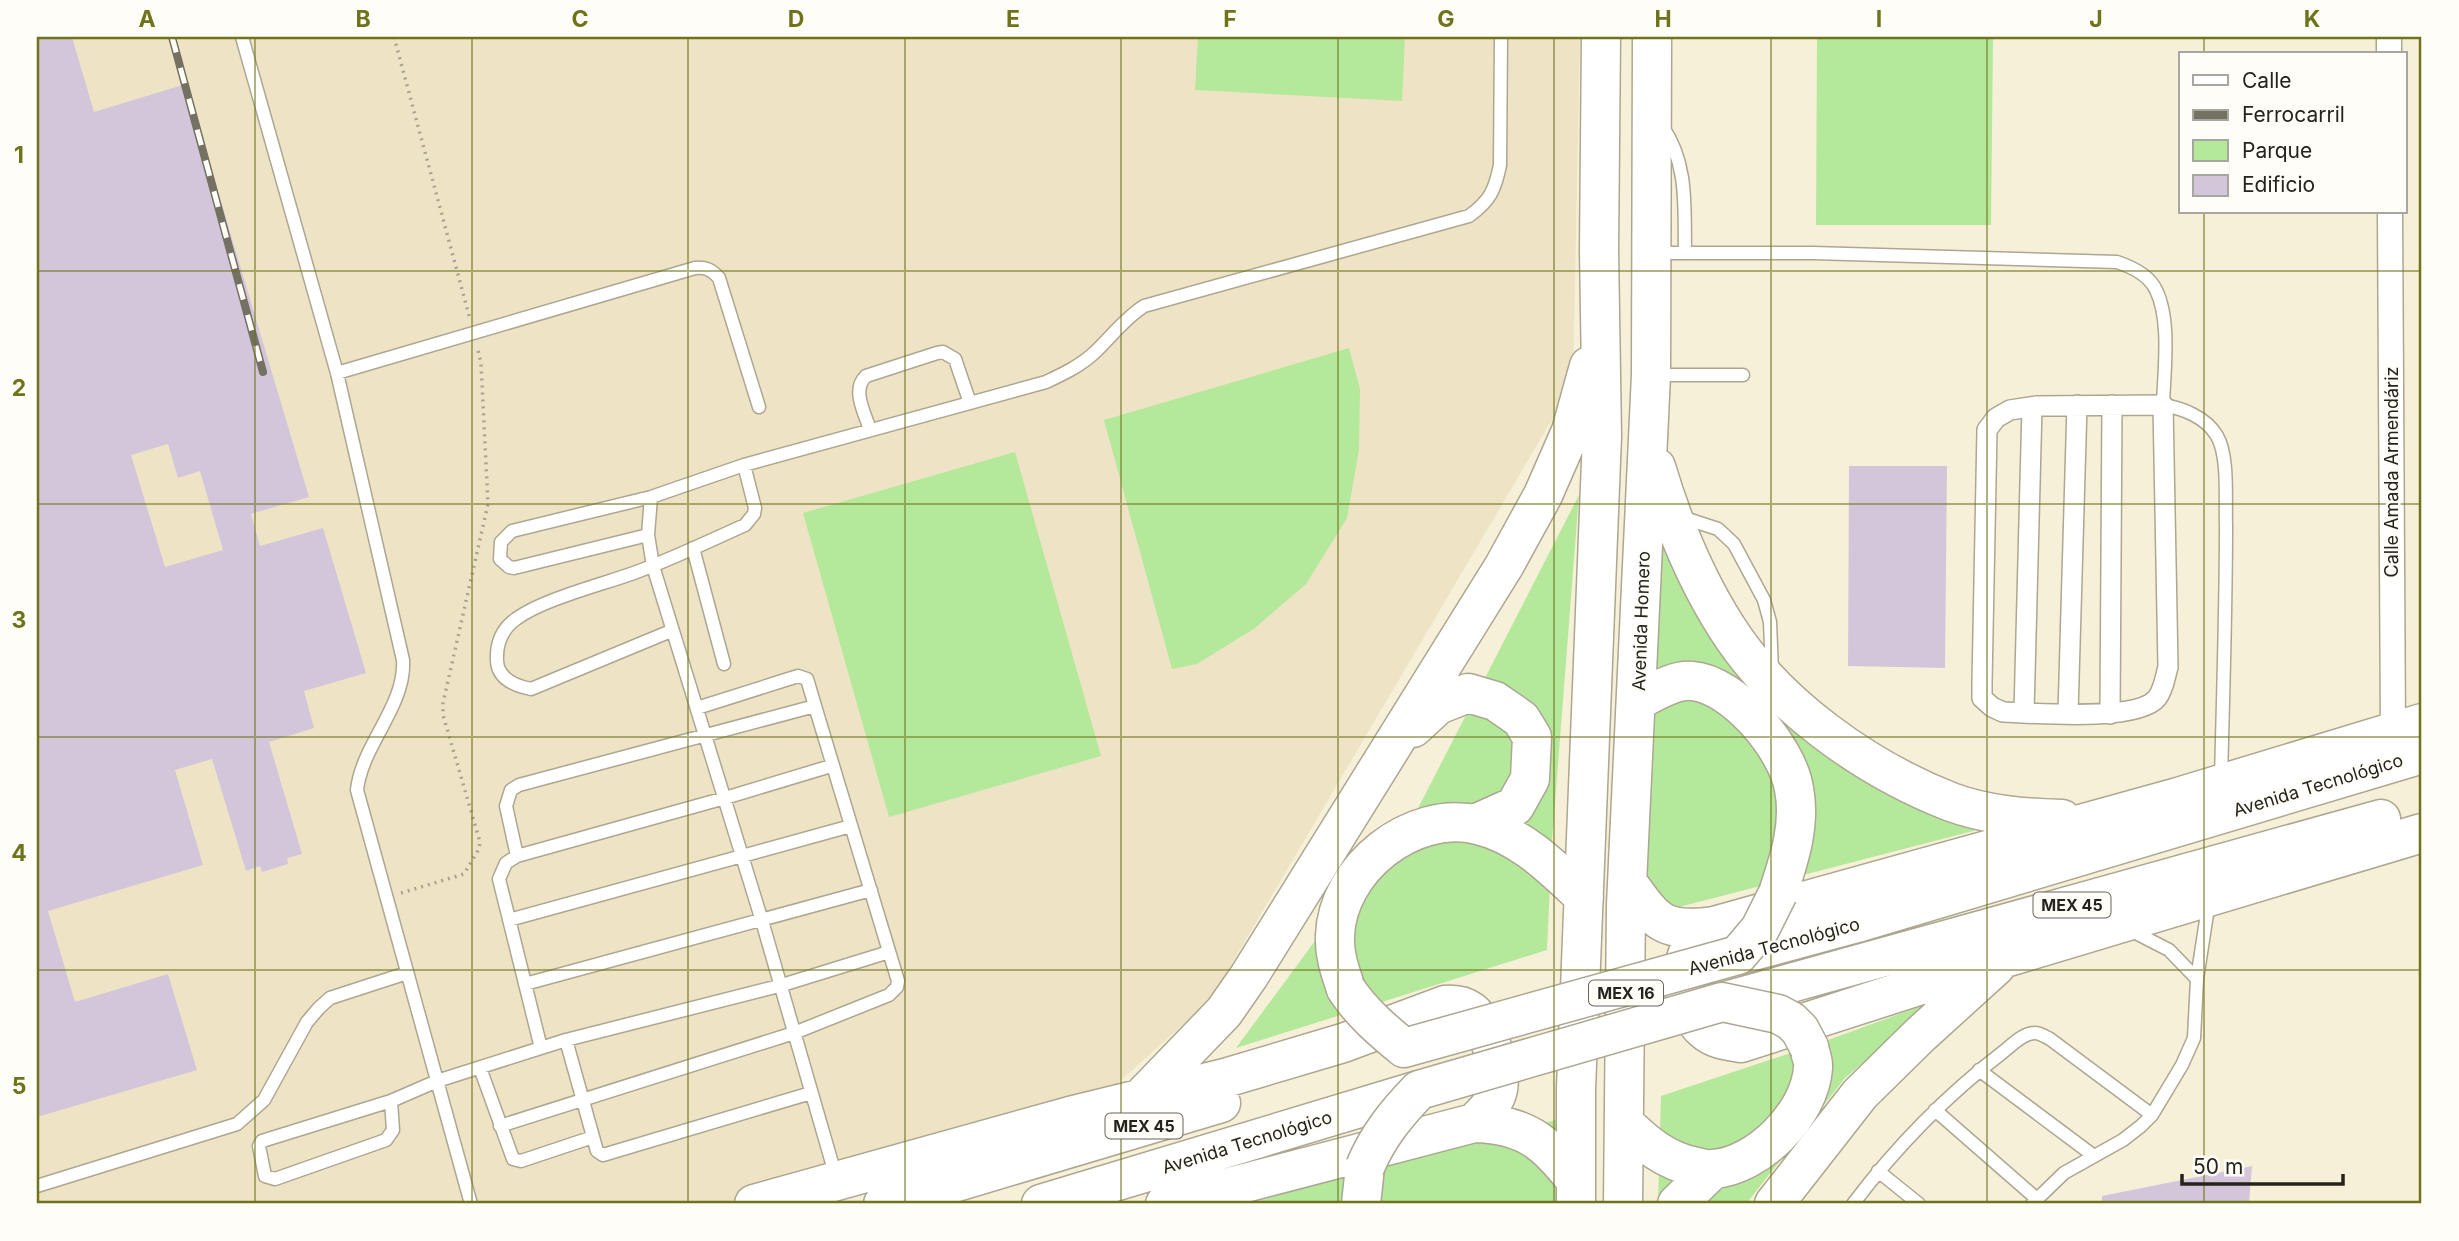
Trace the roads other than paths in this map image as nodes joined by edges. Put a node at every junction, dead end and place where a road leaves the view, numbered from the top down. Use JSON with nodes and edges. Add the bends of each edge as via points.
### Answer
{"nodes":[{"id":1,"x":242,"y":37,"type":"edge"},
{"id":2,"x":1502,"y":37,"type":"edge"},
{"id":3,"x":1601,"y":37,"type":"edge"},
{"id":4,"x":1652,"y":37,"type":"edge"},
{"id":5,"x":2390,"y":214,"type":"edge"},
{"id":6,"x":1599,"y":250,"type":"junction"},
{"id":7,"x":1668,"y":253,"type":"junction"},
{"id":8,"x":1599,"y":330,"type":"junction"},
{"id":9,"x":337,"y":373,"type":"junction"},
{"id":10,"x":1651,"y":375,"type":"junction"},
{"id":11,"x":1743,"y":375,"type":"dead end"},
{"id":12,"x":970,"y":403,"type":"junction"},
{"id":13,"x":2077,"y":405,"type":"junction"},
{"id":14,"x":2112,"y":405,"type":"junction"},
{"id":15,"x":2163,"y":405,"type":"junction"},
{"id":16,"x":759,"y":407,"type":"dead end"},
{"id":17,"x":2032,"y":407,"type":"junction"},
{"id":18,"x":870,"y":430,"type":"junction"},
{"id":19,"x":1648,"y":442,"type":"junction"},
{"id":20,"x":744,"y":465,"type":"junction"},
{"id":21,"x":652,"y":497,"type":"junction"},
{"id":22,"x":648,"y":535,"type":"junction"},
{"id":23,"x":692,"y":548,"type":"junction"},
{"id":24,"x":653,"y":566,"type":"junction"},
{"id":25,"x":671,"y":631,"type":"junction"},
{"id":26,"x":724,"y":664,"type":"dead end"},
{"id":27,"x":1637,"y":701,"type":"junction"},
{"id":28,"x":814,"y":706,"type":"junction"},
{"id":29,"x":697,"y":708,"type":"junction"},
{"id":30,"x":2024,"y":712,"type":"junction"},
{"id":31,"x":2068,"y":713,"type":"junction"},
{"id":32,"x":2110,"y":714,"type":"junction"},
{"id":33,"x":706,"y":736,"type":"junction"},
{"id":34,"x":2412,"y":736,"type":"edge"},
{"id":35,"x":831,"y":766,"type":"junction"},
{"id":36,"x":1373,"y":777,"type":"junction"},
{"id":37,"x":2221,"y":785,"type":"junction"},
{"id":38,"x":724,"y":798,"type":"junction"},
{"id":39,"x":2422,"y":807,"type":"edge"},
{"id":40,"x":2095,"y":820,"type":"junction"},
{"id":41,"x":1475,"y":824,"type":"junction"},
{"id":42,"x":851,"y":826,"type":"junction"},
{"id":43,"x":2422,"y":834,"type":"edge"},
{"id":44,"x":517,"y":856,"type":"junction"},
{"id":45,"x":742,"y":858,"type":"junction"},
{"id":46,"x":871,"y":890,"type":"junction"},
{"id":47,"x":1627,"y":894,"type":"junction"},
{"id":48,"x":2209,"y":898,"type":"junction"},
{"id":49,"x":1584,"y":908,"type":"junction"},
{"id":50,"x":509,"y":920,"type":"junction"},
{"id":51,"x":762,"y":921,"type":"junction"},
{"id":52,"x":2121,"y":925,"type":"junction"},
{"id":53,"x":1714,"y":926,"type":"junction"},
{"id":54,"x":889,"y":952,"type":"junction"},
{"id":55,"x":1738,"y":955,"type":"junction"},
{"id":56,"x":2005,"y":958,"type":"junction"},
{"id":57,"x":407,"y":973,"type":"junction"},
{"id":58,"x":2197,"y":979,"type":"junction"},
{"id":59,"x":525,"y":984,"type":"junction"},
{"id":60,"x":779,"y":986,"type":"junction"},
{"id":61,"x":1722,"y":1002,"type":"junction"},
{"id":62,"x":794,"y":1033,"type":"junction"},
{"id":63,"x":566,"y":1040,"type":"junction"},
{"id":64,"x":541,"y":1048,"type":"junction"},
{"id":65,"x":1404,"y":1048,"type":"junction"},
{"id":66,"x":480,"y":1068,"type":"junction"},
{"id":67,"x":1979,"y":1070,"type":"junction"},
{"id":68,"x":437,"y":1082,"type":"junction"},
{"id":69,"x":1419,"y":1090,"type":"junction"},
{"id":70,"x":811,"y":1093,"type":"junction"},
{"id":71,"x":1142,"y":1097,"type":"junction"},
{"id":72,"x":391,"y":1101,"type":"junction"},
{"id":73,"x":583,"y":1102,"type":"junction"},
{"id":74,"x":1935,"y":1110,"type":"junction"},
{"id":75,"x":2152,"y":1115,"type":"junction"},
{"id":76,"x":1474,"y":1123,"type":"junction"},
{"id":77,"x":1624,"y":1123,"type":"junction"},
{"id":78,"x":500,"y":1126,"type":"junction"},
{"id":79,"x":593,"y":1137,"type":"junction"},
{"id":80,"x":2094,"y":1156,"type":"junction"},
{"id":81,"x":1712,"y":1170,"type":"junction"},
{"id":82,"x":1878,"y":1171,"type":"junction"},
{"id":83,"x":837,"y":1181,"type":"junction"},
{"id":84,"x":37,"y":1186,"type":"edge"},
{"id":85,"x":1576,"y":1193,"type":"edge"},
{"id":86,"x":2035,"y":1201,"type":"edge"},
{"id":87,"x":471,"y":1204,"type":"edge"},
{"id":88,"x":754,"y":1204,"type":"edge"},
{"id":89,"x":883,"y":1204,"type":"edge"},
{"id":90,"x":1041,"y":1204,"type":"edge"},
{"id":91,"x":1165,"y":1204,"type":"edge"},
{"id":92,"x":1361,"y":1204,"type":"edge"},
{"id":93,"x":1623,"y":1204,"type":"edge"},
{"id":94,"x":1677,"y":1204,"type":"edge"},
{"id":95,"x":1774,"y":1204,"type":"edge"},
{"id":96,"x":1853,"y":1204,"type":"edge"},
{"id":97,"x":1919,"y":1204,"type":"edge"}],
"edges":[{"from":1,"to":9,"type":"lane"},
{"from":2,"to":12,"type":"lane","via":[[1500,165],[1496,186],[1485,205],[1469,216],[1144,306],[1071,370],[1046,382]]},
{"from":3,"to":6,"type":"main road"},
{"from":4,"to":7,"type":"main road","name":"Avenida Homero","via":[[1650,108]]},
{"from":5,"to":34,"type":"street","name":"Calle Amada Armendáriz"},
{"from":6,"to":7,"type":"main road"},
{"from":6,"to":8,"type":"main road"},
{"from":7,"to":10,"type":"main road","name":"Avenida Homero"},
{"from":7,"to":15,"type":"lane","via":[[2104,262],[2131,267],[2156,289],[2162,307]]},
{"from":8,"to":36,"type":"main road","via":[[1571,431],[1543,495]]},
{"from":8,"to":49,"type":"main road","via":[[1601,500]]},
{"from":9,"to":16,"type":"lane","via":[[705,267],[719,278]]},
{"from":9,"to":57,"type":"lane","via":[[403,660],[398,691],[360,772],[357,790]]},
{"from":10,"to":11,"type":"lane"},
{"from":10,"to":19,"type":"main road","name":"Avenida Homero"},
{"from":12,"to":18,"type":"lane"},
{"from":12,"to":18,"type":"lane","via":[[956,359],[937,353],[861,381],[859,392]]},
{"from":13,"to":14,"type":"street"},
{"from":13,"to":17,"type":"street"},
{"from":13,"to":31,"type":"street"},
{"from":14,"to":15,"type":"street"},
{"from":14,"to":32,"type":"street"},
{"from":15,"to":32,"type":"street","via":[[2168,667],[2157,698],[2147,706]]},
{"from":15,"to":37,"type":"lane","via":[[2193,415],[2216,434],[2221,447],[2226,604]]},
{"from":17,"to":30,"type":"street"},
{"from":17,"to":30,"type":"street","via":[[2010,410],[1996,418],[1987,430],[1986,448],[1982,698],[2003,712]]},
{"from":18,"to":20,"type":"lane"},
{"from":19,"to":27,"type":"main road","name":"Avenida Homero"},
{"from":19,"to":40,"type":"main road","via":[[1694,571],[1727,630],[1772,685],[1839,742],[1900,779],[1953,803],[2000,814]]},
{"from":20,"to":21,"type":"lane"},
{"from":20,"to":23,"type":"lane","via":[[755,508],[751,520]]},
{"from":21,"to":22,"type":"lane"},
{"from":21,"to":22,"type":"lane","via":[[512,531],[501,542],[500,559],[513,568]]},
{"from":22,"to":24,"type":"lane"},
{"from":23,"to":24,"type":"lane"},
{"from":23,"to":26,"type":"lane"},
{"from":24,"to":25,"type":"lane"},
{"from":24,"to":25,"type":"lane","via":[[515,619],[501,635],[497,665],[504,677],[531,689]]},
{"from":25,"to":29,"type":"lane"},
{"from":27,"to":47,"type":"main road","name":"Avenida Homero"},
{"from":27,"to":55,"type":"main road","bridge":true,"via":[[1690,680],[1708,684],[1738,701],[1763,729],[1794,786],[1791,854],[1760,929]]},
{"from":28,"to":29,"type":"lane","via":[[807,679],[798,676]]},
{"from":28,"to":33,"type":"lane"},
{"from":28,"to":35,"type":"lane"},
{"from":29,"to":33,"type":"lane"},
{"from":30,"to":31,"type":"street"},
{"from":31,"to":32,"type":"street"},
{"from":33,"to":38,"type":"lane"},
{"from":33,"to":44,"type":"lane","via":[[511,790],[506,806]]},
{"from":34,"to":37,"type":"main road"},
{"from":34,"to":55,"type":"main road","name":"Avenida Tecnológico","number":"MEX 45","via":[[1870,919]]},
{"from":35,"to":38,"type":"lane"},
{"from":35,"to":42,"type":"lane"},
{"from":36,"to":41,"type":"main road","via":[[1406,735],[1438,705],[1468,693],[1495,701],[1521,719],[1532,737],[1530,779],[1515,806]]},
{"from":36,"to":71,"type":"main road","via":[[1224,1012]]},
{"from":37,"to":40,"type":"main road"},
{"from":38,"to":44,"type":"lane"},
{"from":38,"to":45,"type":"lane"},
{"from":39,"to":61,"type":"main road","name":"Avenida Tecnológico","number":"MEX 45"},
{"from":40,"to":53,"type":"main road"},
{"from":41,"to":49,"type":"main road","via":[[1520,842]]},
{"from":41,"to":65,"type":"main road","bridge":true,"via":[[1441,822],[1384,846],[1357,875],[1340,910],[1335,935],[1346,989],[1376,1025]]},
{"from":42,"to":45,"type":"lane"},
{"from":42,"to":46,"type":"lane"},
{"from":43,"to":48,"type":"main road"},
{"from":44,"to":50,"type":"lane","via":[[506,863],[499,879]]},
{"from":45,"to":50,"type":"lane"},
{"from":45,"to":51,"type":"lane"},
{"from":46,"to":51,"type":"lane"},
{"from":46,"to":54,"type":"lane"},
{"from":47,"to":53,"type":"main road","via":[[1669,926]]},
{"from":47,"to":77,"type":"main road","name":"Avenida Homero","number":"MEX 16"},
{"from":48,"to":52,"type":"main road"},
{"from":48,"to":58,"type":"lane"},
{"from":49,"to":85,"type":"main road","number":"MEX 16"},
{"from":50,"to":59,"type":"lane"},
{"from":51,"to":59,"type":"lane"},
{"from":51,"to":60,"type":"lane"},
{"from":52,"to":56,"type":"main road"},
{"from":52,"to":58,"type":"lane","via":[[2169,950]]},
{"from":53,"to":56,"type":"main road","via":[[1689,949],[1685,990],[1691,1012],[1705,1031],[1723,1041],[1741,1042]]},
{"from":54,"to":60,"type":"lane"},
{"from":54,"to":62,"type":"lane","via":[[898,981],[894,992]]},
{"from":55,"to":65,"type":"main road","name":"Avenida Tecnológico","number":"MEX 45","bridge":true},
{"from":56,"to":95,"type":"main road","via":[[1860,1094]]},
{"from":57,"to":68,"type":"lane"},
{"from":57,"to":84,"type":"lane","via":[[330,998],[307,1022],[264,1100],[237,1124]]},
{"from":58,"to":75,"type":"lane","via":[[2194,1038]]},
{"from":59,"to":64,"type":"lane"},
{"from":60,"to":62,"type":"lane"},
{"from":60,"to":63,"type":"lane"},
{"from":61,"to":69,"type":"main road","name":"Avenida Tecnológico","number":"MEX 45","bridge":true},
{"from":61,"to":81,"type":"main road","bridge":true,"via":[[1791,1021],[1801,1030],[1814,1066],[1796,1114],[1773,1141],[1747,1160]]},
{"from":62,"to":70,"type":"lane"},
{"from":62,"to":73,"type":"lane"},
{"from":63,"to":64,"type":"lane"},
{"from":63,"to":73,"type":"lane"},
{"from":64,"to":66,"type":"lane"},
{"from":65,"to":89,"type":"main road","name":"Avenida Tecnológico","number":"MEX 45"},
{"from":66,"to":68,"type":"lane"},
{"from":66,"to":78,"type":"lane"},
{"from":67,"to":74,"type":"lane"},
{"from":67,"to":75,"type":"lane","via":[[2024,1036],[2035,1033],[2050,1039]]},
{"from":67,"to":80,"type":"lane"},
{"from":68,"to":72,"type":"lane"},
{"from":68,"to":87,"type":"lane"},
{"from":69,"to":90,"type":"main road","name":"Avenida Tecnológico","number":"MEX 45"},
{"from":69,"to":92,"type":"main road","bridge":true,"via":[[1380,1135],[1365,1167]]},
{"from":70,"to":79,"type":"lane","via":[[607,1155],[597,1151]]},
{"from":70,"to":83,"type":"lane"},
{"from":71,"to":76,"type":"main road","via":[[1225,1078],[1458,1004],[1477,1016],[1498,1070],[1499,1090]]},
{"from":71,"to":83,"type":"main road"},
{"from":72,"to":72,"type":"lane","via":[[393,1130],[386,1140],[275,1179],[265,1176],[262,1140]]},
{"from":73,"to":78,"type":"lane"},
{"from":73,"to":79,"type":"lane"},
{"from":74,"to":82,"type":"lane"},
{"from":74,"to":86,"type":"lane"},
{"from":75,"to":80,"type":"lane","via":[[2123,1140]]},
{"from":76,"to":85,"type":"main road","via":[[1520,1129],[1541,1141],[1561,1161]]},
{"from":76,"to":91,"type":"main road"},
{"from":77,"to":81,"type":"main road","via":[[1657,1153],[1678,1164]]},
{"from":77,"to":93,"type":"main road","name":"Avenida Homero","number":"MEX 16"},
{"from":78,"to":79,"type":"lane","via":[[517,1161]]},
{"from":80,"to":86,"type":"lane","via":[[2064,1173]]},
{"from":81,"to":94,"type":"main road"},
{"from":82,"to":96,"type":"lane"},
{"from":82,"to":97,"type":"lane"},
{"from":83,"to":88,"type":"main road"}]}
